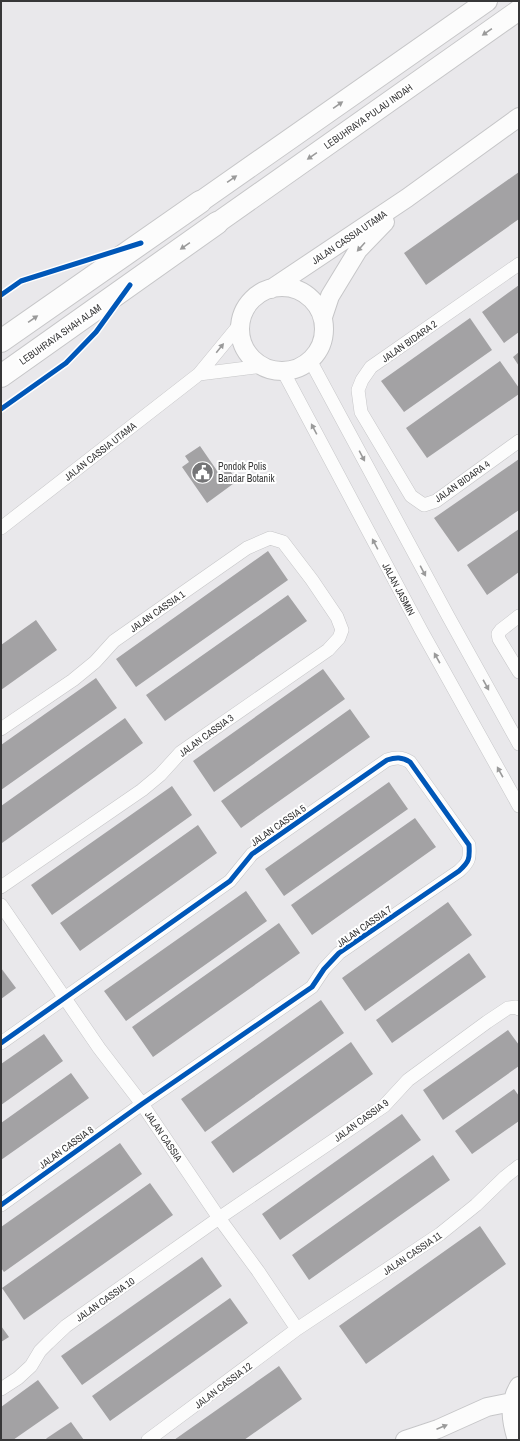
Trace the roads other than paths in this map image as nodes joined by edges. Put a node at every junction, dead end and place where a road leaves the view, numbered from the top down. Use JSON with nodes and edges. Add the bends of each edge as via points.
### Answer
{"nodes":[{"id":1,"x":487,"y":1,"type":"edge"},
{"id":2,"x":519,"y":10,"type":"edge"},
{"id":3,"x":519,"y":118,"type":"edge"},
{"id":4,"x":407,"y":198,"type":"junction"},
{"id":5,"x":200,"y":202,"type":"joint"},
{"id":6,"x":217,"y":223,"type":"joint"},
{"id":7,"x":519,"y":264,"type":"edge"},
{"id":8,"x":271,"y":289,"type":"junction"},
{"id":9,"x":323,"y":317,"type":"junction"},
{"id":10,"x":241,"y":323,"type":"junction"},
{"id":11,"x":1,"y":341,"type":"edge"},
{"id":12,"x":310,"y":360,"type":"junction"},
{"id":13,"x":263,"y":366,"type":"junction"},
{"id":14,"x":283,"y":371,"type":"junction"},
{"id":15,"x":199,"y":374,"type":"junction"},
{"id":16,"x":1,"y":376,"type":"edge"},
{"id":17,"x":519,"y":441,"type":"edge"},
{"id":18,"x":381,"y":446,"type":"joint"},
{"id":19,"x":1,"y":528,"type":"edge"},
{"id":20,"x":312,"y":580,"type":"joint"},
{"id":21,"x":519,"y":616,"type":"edge"},
{"id":22,"x":519,"y":672,"type":"edge"},
{"id":23,"x":1,"y":729,"type":"edge"},
{"id":24,"x":519,"y":744,"type":"edge"},
{"id":25,"x":441,"y":804,"type":"joint"},
{"id":26,"x":519,"y":806,"type":"edge"},
{"id":27,"x":1,"y":887,"type":"edge"},
{"id":28,"x":1,"y":905,"type":"edge"},
{"id":29,"x":64,"y":998,"type":"junction"},
{"id":30,"x":519,"y":1009,"type":"edge"},
{"id":31,"x":1,"y":1043,"type":"edge"},
{"id":32,"x":142,"y":1104,"type":"junction"},
{"id":33,"x":519,"y":1166,"type":"edge"},
{"id":34,"x":1,"y":1205,"type":"edge"},
{"id":35,"x":219,"y":1218,"type":"junction"},
{"id":36,"x":297,"y":1330,"type":"junction"},
{"id":37,"x":1,"y":1389,"type":"edge"},
{"id":38,"x":516,"y":1394,"type":"edge"},
{"id":39,"x":148,"y":1440,"type":"edge"},
{"id":40,"x":405,"y":1440,"type":"edge"},
{"id":41,"x":517,"y":1440,"type":"edge"}],
"edges":[{"from":5,"to":1,"type":"main road","one_way":true},
{"from":2,"to":6,"type":"main road","name":"LEBUHRAYA PULAU INDAH","one_way":true},
{"from":3,"to":4,"type":"street","name":"JALAN CASSIA UTAMA"},
{"from":4,"to":8,"type":"street","name":"JALAN CASSIA UTAMA"},
{"from":4,"to":9,"type":"street","name":"JALAN CASSIA UTAMA","one_way":true,"via":[[358,250],[330,296]]},
{"from":11,"to":5,"type":"highway","one_way":true},
{"from":6,"to":16,"type":"highway","name":"LEBUHRAYA SHAH ALAM","one_way":true},
{"from":7,"to":18,"type":"street","name":"JALAN BIDARA 2","via":[[371,367],[358,390],[361,412]]},
{"from":8,"to":9,"type":"street","via":[[284,287],[297,290],[308,296]]},
{"from":8,"to":10,"type":"street","via":[[251,301]]},
{"from":9,"to":12,"type":"street","via":[[322,340],[318,351]]},
{"from":10,"to":13,"type":"street","via":[[241,336],[245,348],[253,359]]},
{"from":15,"to":10,"type":"street","name":"JALAN CASSIA UTAMA","one_way":true},
{"from":12,"to":14,"type":"street","via":[[293,370]]},
{"from":12,"to":24,"type":"street","one_way":true},
{"from":13,"to":14,"type":"street"},
{"from":13,"to":15,"type":"street"},
{"from":26,"to":14,"type":"street","name":"JALAN JASMIN","one_way":true,"via":[[417,623]]},
{"from":15,"to":19,"type":"street","name":"JALAN CASSIA UTAMA"},
{"from":17,"to":18,"type":"street","name":"JALAN BIDARA 4","via":[[436,500],[424,505],[411,496]]},
{"from":20,"to":23,"type":"street","name":"JALAN CASSIA 1","via":[[283,542],[270,538],[247,548],[114,641],[95,662],[73,680]]},
{"from":20,"to":27,"type":"street","name":"JALAN CASSIA 3","via":[[337,616],[342,630],[339,638],[328,650],[181,752],[142,790]]},
{"from":21,"to":22,"type":"street","via":[[498,634]]},
{"from":25,"to":29,"type":"street","name":"JALAN CASSIA 5","via":[[410,762],[404,758],[387,760],[252,854],[230,881]]},
{"from":25,"to":32,"type":"street","name":"JALAN CASSIA 7","via":[[469,845],[470,857],[466,865],[339,953],[312,986]]},
{"from":28,"to":29,"type":"street","name":"JALAN CASSIA"},
{"from":29,"to":31,"type":"street","name":"JALAN CASSIA 5"},
{"from":29,"to":32,"type":"street","name":"JALAN CASSIA"},
{"from":30,"to":35,"type":"street","name":"JALAN CASSIA 9","via":[[508,1008],[502,1012],[408,1080],[384,1106]]},
{"from":32,"to":34,"type":"street","name":"JALAN CASSIA 8"},
{"from":32,"to":35,"type":"street","name":"JALAN CASSIA"},
{"from":33,"to":36,"type":"street","name":"JALAN CASSIA 11","via":[[440,1234]]},
{"from":35,"to":36,"type":"street","name":"JALAN CASSIA"},
{"from":35,"to":37,"type":"street","name":"JALAN CASSIA 10","via":[[66,1326],[40,1351],[32,1366]]},
{"from":36,"to":39,"type":"street","name":"JALAN CASSIA 12"},
{"from":40,"to":38,"type":"street","one_way":true,"via":[[438,1429]]},
{"from":38,"to":41,"type":"street","via":[[511,1421]]}]}
